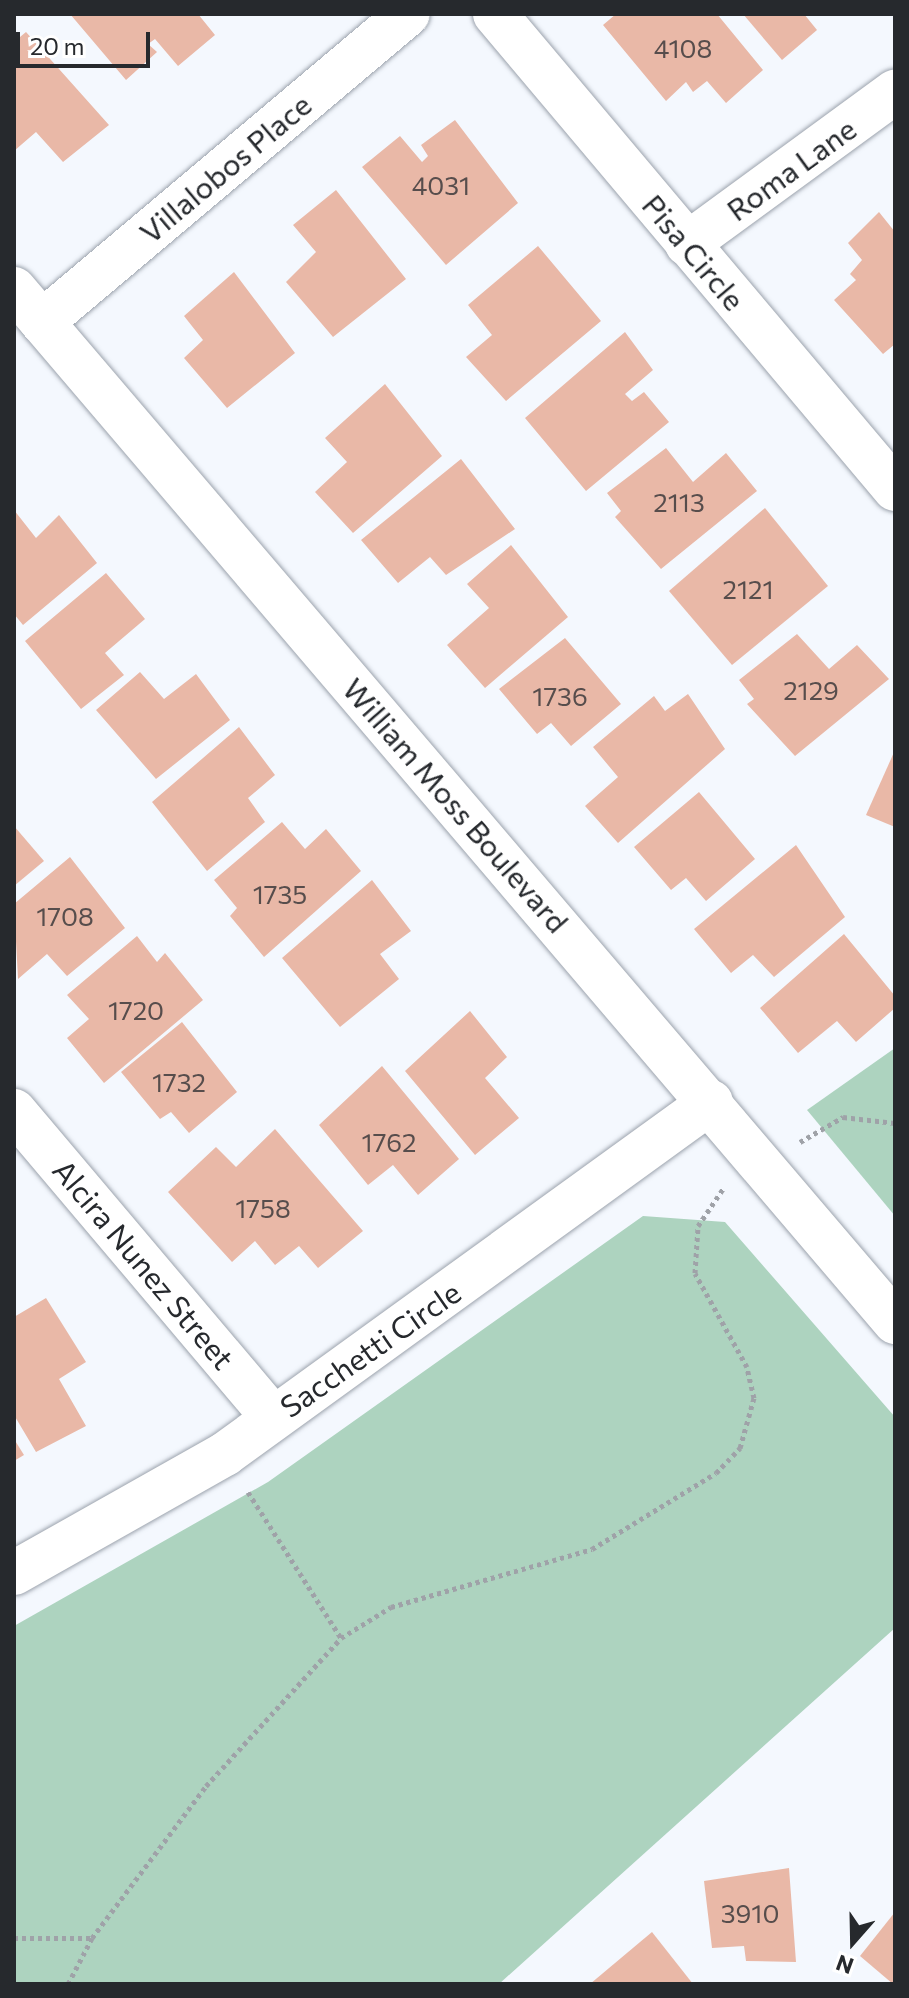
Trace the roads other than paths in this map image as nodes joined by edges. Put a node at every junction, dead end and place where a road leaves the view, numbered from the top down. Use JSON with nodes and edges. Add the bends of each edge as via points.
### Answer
{"nodes":[{"id":1,"x":408,"y":14,"type":"edge"},
{"id":2,"x":495,"y":14,"type":"edge"},
{"id":3,"x":895,"y":92,"type":"edge"},
{"id":4,"x":687,"y":244,"type":"junction"},
{"id":5,"x":14,"y":289,"type":"edge"},
{"id":6,"x":42,"y":322,"type":"junction"},
{"id":7,"x":895,"y":489,"type":"edge"},
{"id":8,"x":711,"y":1102,"type":"junction"},
{"id":9,"x":14,"y":1111,"type":"edge"},
{"id":10,"x":895,"y":1322,"type":"edge"},
{"id":11,"x":273,"y":1417,"type":"junction"},
{"id":12,"x":14,"y":1573,"type":"edge"}],
"edges":[{"from":1,"to":6,"type":"street","name":"Villalobos Place"},
{"from":2,"to":4,"type":"street","name":"Pisa Circle"},
{"from":3,"to":4,"type":"street","name":"Roma Lane"},
{"from":4,"to":7,"type":"street","name":"Pisa Circle"},
{"from":5,"to":6,"type":"street","name":"William Moss Boulevard"},
{"from":6,"to":8,"type":"street","name":"William Moss Boulevard"},
{"from":8,"to":10,"type":"street","name":"William Moss Boulevard"},
{"from":8,"to":11,"type":"street","name":"Sacchetti Circle"},
{"from":9,"to":11,"type":"street","name":"Alcira Nunez Street"},
{"from":11,"to":12,"type":"street","name":"Sacchetti Circle","via":[[225,1454]]}]}
